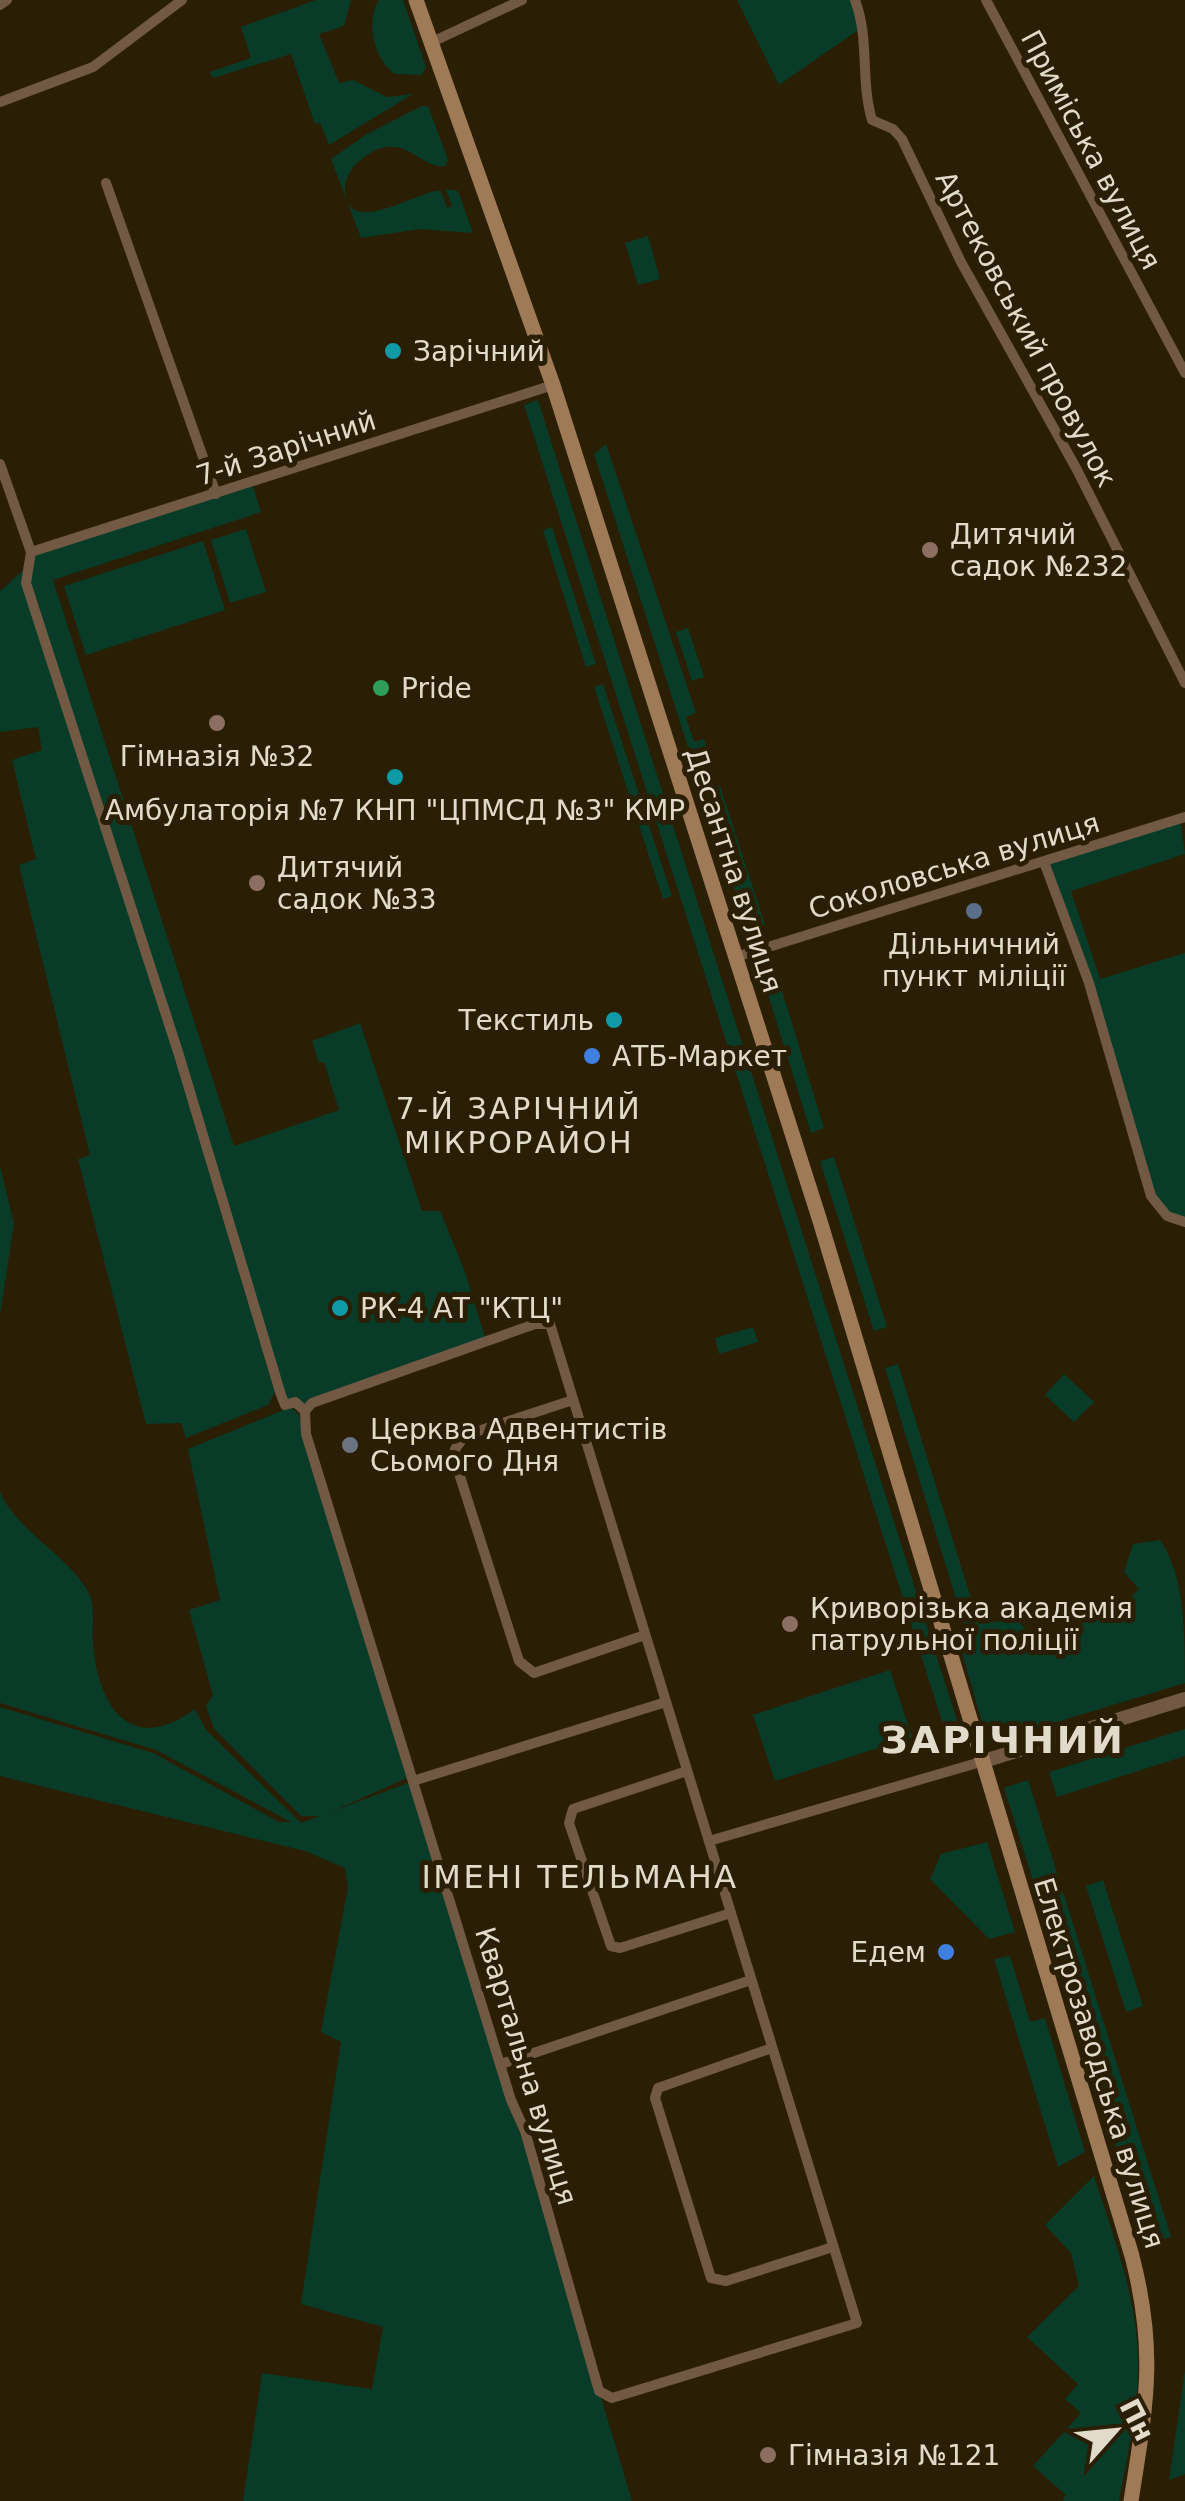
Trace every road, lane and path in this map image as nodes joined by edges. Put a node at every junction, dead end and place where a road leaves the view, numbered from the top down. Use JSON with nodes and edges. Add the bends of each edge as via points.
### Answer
{"nodes":[{"id":1,"x":6,"y":0,"type":"edge"},
{"id":2,"x":182,"y":0,"type":"edge"},
{"id":3,"x":416,"y":0,"type":"edge"},
{"id":4,"x":522,"y":0,"type":"edge"},
{"id":5,"x":855,"y":0,"type":"edge"},
{"id":6,"x":986,"y":0,"type":"edge"},
{"id":7,"x":0,"y":5,"type":"edge"},
{"id":8,"x":432,"y":42,"type":"junction"},
{"id":9,"x":0,"y":102,"type":"edge"},
{"id":10,"x":106,"y":183,"type":"dead end"},
{"id":11,"x":1185,"y":373,"type":"edge"},
{"id":12,"x":553,"y":385,"type":"junction"},
{"id":13,"x":0,"y":464,"type":"edge"},
{"id":14,"x":216,"y":494,"type":"junction"},
{"id":15,"x":31,"y":552,"type":"junction"},
{"id":16,"x":1185,"y":683,"type":"edge"},
{"id":17,"x":1185,"y":817,"type":"edge"},
{"id":18,"x":1044,"y":862,"type":"junction"},
{"id":19,"x":736,"y":957,"type":"junction"},
{"id":20,"x":1185,"y":1222,"type":"edge"},
{"id":21,"x":574,"y":1400,"type":"junction"},
{"id":22,"x":305,"y":1411,"type":"junction"},
{"id":23,"x":646,"y":1634,"type":"junction"},
{"id":24,"x":1185,"y":1699,"type":"edge"},
{"id":25,"x":666,"y":1702,"type":"junction"},
{"id":26,"x":984,"y":1761,"type":"junction"},
{"id":27,"x":687,"y":1771,"type":"junction"},
{"id":28,"x":416,"y":1780,"type":"junction"},
{"id":29,"x":709,"y":1841,"type":"junction"},
{"id":30,"x":731,"y":1913,"type":"junction"},
{"id":31,"x":752,"y":1980,"type":"junction"},
{"id":32,"x":772,"y":2048,"type":"junction"},
{"id":33,"x":500,"y":2064,"type":"junction"},
{"id":34,"x":834,"y":2248,"type":"junction"},
{"id":35,"x":1131,"y":2501,"type":"edge"}],
"edges":[{"from":1,"to":7,"type":"street"},
{"from":2,"to":9,"type":"street","via":[[93,68]]},
{"from":3,"to":8,"type":"main road","name":"Десантна вулиця"},
{"from":4,"to":8,"type":"street"},
{"from":5,"to":16,"type":"street","name":"Артековський провулок","via":[[864,26],[872,120],[902,139]]},
{"from":6,"to":11,"type":"street","name":"Приміська вулиця"},
{"from":8,"to":12,"type":"main road","name":"Десантна вулиця"},
{"from":10,"to":14,"type":"street"},
{"from":12,"to":14,"type":"street","name":"7-й Зарічний"},
{"from":12,"to":19,"type":"main road","name":"Десантна вулиця"},
{"from":13,"to":15,"type":"street"},
{"from":14,"to":15,"type":"street","name":"7-й Зарічний"},
{"from":15,"to":22,"type":"street","via":[[26,582],[281,1396],[285,1405],[296,1402]]},
{"from":17,"to":18,"type":"street","name":"Соколовська вулиця"},
{"from":18,"to":19,"type":"street","name":"Соколовська вулиця"},
{"from":18,"to":20,"type":"street","via":[[1151,1196],[1166,1216]]},
{"from":19,"to":26,"type":"main road","name":"Десантна вулиця"},
{"from":21,"to":22,"type":"street","via":[[550,1324],[535,1324],[328,1396]]},
{"from":21,"to":23,"type":"street"},
{"from":21,"to":23,"type":"street","via":[[466,1435],[454,1449],[456,1464],[525,1670],[534,1673]]},
{"from":22,"to":28,"type":"street","name":"Квартальна вулиця","via":[[310,1446]]},
{"from":23,"to":25,"type":"street"},
{"from":24,"to":26,"type":"street"},
{"from":25,"to":27,"type":"street"},
{"from":25,"to":28,"type":"street"},
{"from":26,"to":29,"type":"street"},
{"from":26,"to":35,"type":"main road","name":"Електрозаводська вулиця","via":[[1142,2295],[1148,2385]]},
{"from":27,"to":29,"type":"street"},
{"from":27,"to":30,"type":"street","via":[[573,1809],[568,1814],[574,1840],[611,1946]]},
{"from":28,"to":33,"type":"street","name":"Квартальна вулиця"},
{"from":29,"to":30,"type":"street"},
{"from":30,"to":31,"type":"street"},
{"from":31,"to":32,"type":"street"},
{"from":31,"to":33,"type":"street"},
{"from":32,"to":34,"type":"street"},
{"from":32,"to":34,"type":"street","via":[[654,2092],[707,2267],[718,2282]]},
{"from":33,"to":34,"type":"street","name":"Квартальна вулиця","via":[[598,2391],[612,2398],[856,2323]]}]}
